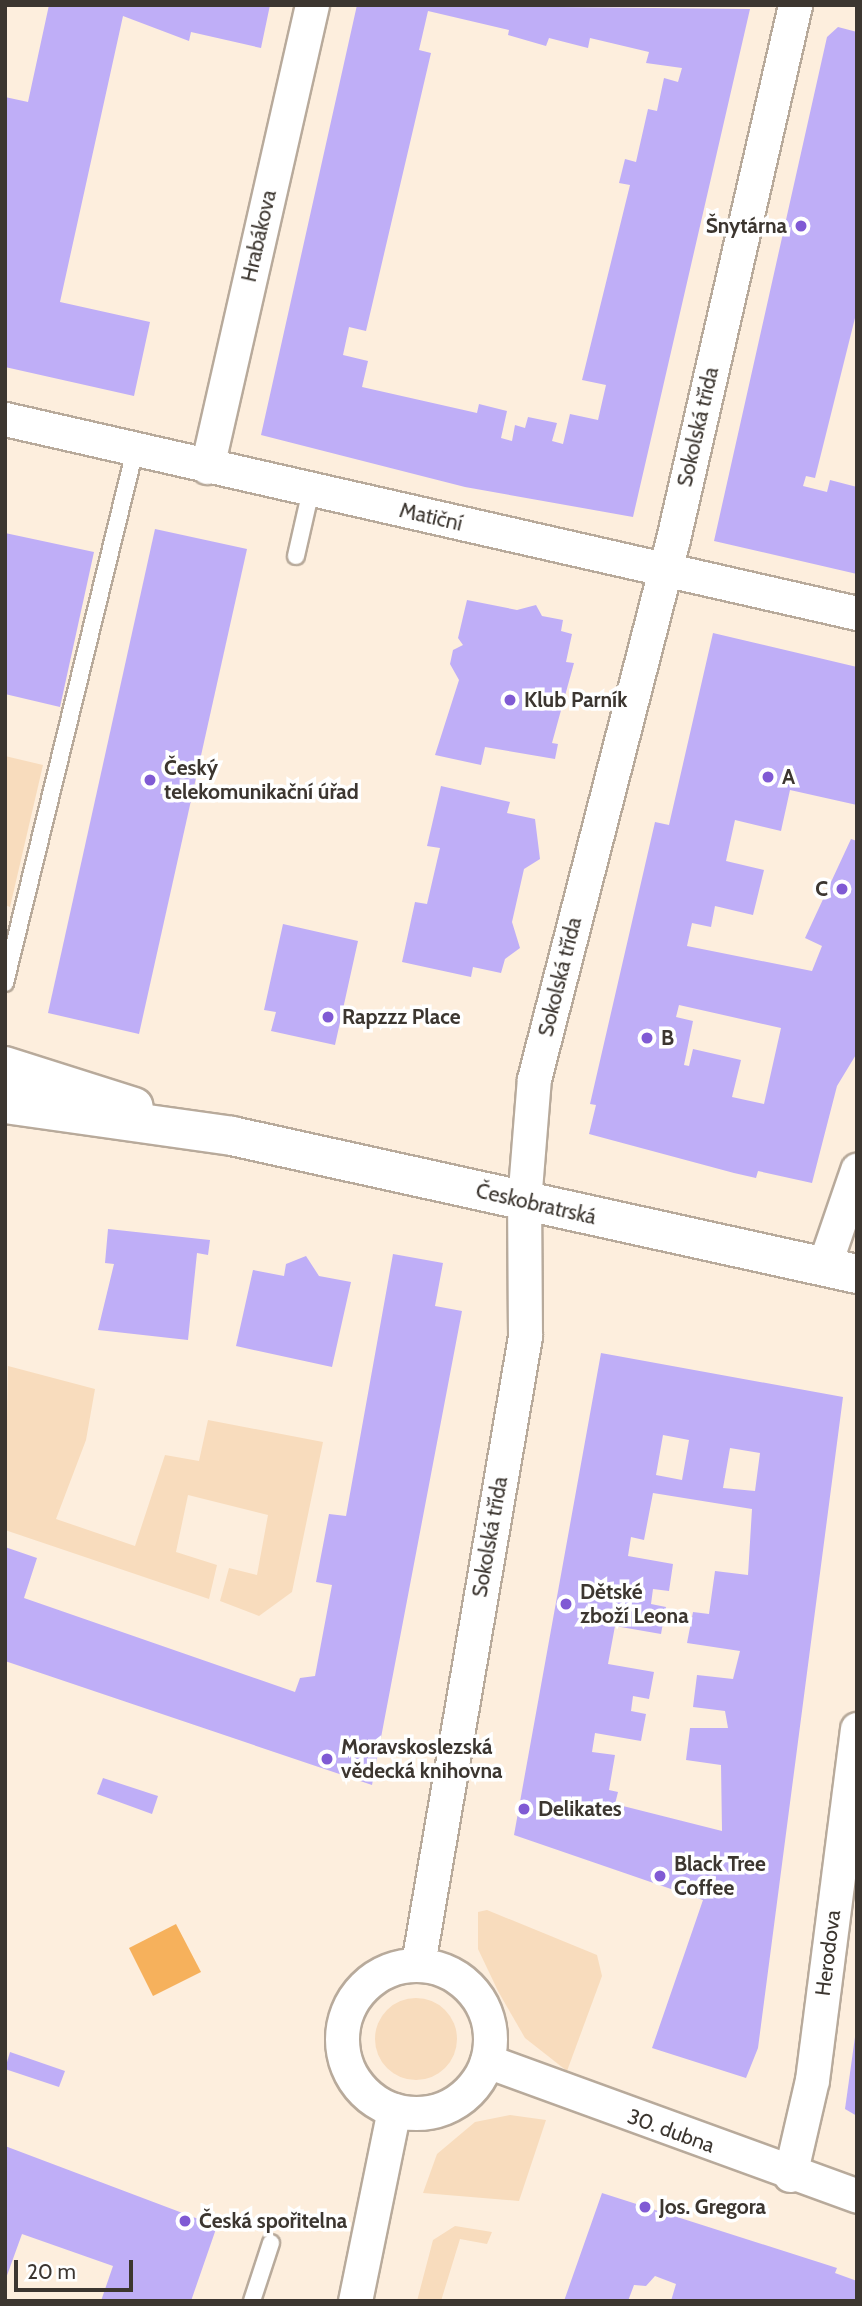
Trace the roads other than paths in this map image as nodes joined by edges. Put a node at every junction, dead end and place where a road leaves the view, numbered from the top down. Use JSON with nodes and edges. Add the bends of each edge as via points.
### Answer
{"nodes":[{"id":1,"x":312,"y":5,"type":"edge"},
{"id":2,"x":795,"y":5,"type":"edge"},
{"id":3,"x":5,"y":419,"type":"edge"},
{"id":4,"x":135,"y":450,"type":"junction"},
{"id":5,"x":207,"y":467,"type":"junction"},
{"id":6,"x":311,"y":490,"type":"junction"},
{"id":7,"x":296,"y":556,"type":"dead end"},
{"id":8,"x":664,"y":570,"type":"junction"},
{"id":9,"x":857,"y":613,"type":"edge"},
{"id":10,"x":13,"y":924,"type":"edge"},
{"id":11,"x":5,"y":983,"type":"edge"},
{"id":12,"x":5,"y":1066,"type":"edge"},
{"id":13,"x":5,"y":1104,"type":"edge"},
{"id":14,"x":216,"y":1133,"type":"junction"},
{"id":15,"x":857,"y":1170,"type":"edge"},
{"id":16,"x":524,"y":1202,"type":"junction"},
{"id":17,"x":840,"y":1270,"type":"edge"},
{"id":18,"x":857,"y":1729,"type":"edge"},
{"id":19,"x":418,"y":1964,"type":"junction"},
{"id":20,"x":487,"y":2061,"type":"junction"},
{"id":21,"x":394,"y":2110,"type":"junction"},
{"id":22,"x":790,"y":2175,"type":"junction"},
{"id":23,"x":857,"y":2196,"type":"edge"},
{"id":24,"x":271,"y":2243,"type":"dead end"},
{"id":25,"x":252,"y":2301,"type":"edge"},
{"id":26,"x":355,"y":2301,"type":"edge"}],
"edges":[{"from":1,"to":5,"type":"street","name":"Hrabákova"},
{"from":2,"to":8,"type":"street","name":"Sokolská třída"},
{"from":3,"to":4,"type":"street","name":"Matiční"},
{"from":4,"to":5,"type":"street","name":"Matiční"},
{"from":4,"to":10,"type":"lane"},
{"from":5,"to":6,"type":"street","name":"Matiční"},
{"from":6,"to":7,"type":"lane"},
{"from":6,"to":8,"type":"street","name":"Matiční"},
{"from":8,"to":9,"type":"street","name":"Matiční"},
{"from":8,"to":16,"type":"street","name":"Sokolská třída","via":[[534,1079]]},
{"from":10,"to":11,"type":"lane"},
{"from":12,"to":14,"type":"main road","name":"Českobratrská"},
{"from":13,"to":14,"type":"main road","name":"Českobratrská"},
{"from":14,"to":16,"type":"main road","name":"Českobratrská"},
{"from":15,"to":17,"type":"street"},
{"from":16,"to":17,"type":"main road","name":"Českobratrská"},
{"from":16,"to":19,"type":"street","name":"Sokolská třída","via":[[525,1336]]},
{"from":18,"to":22,"type":"street","name":"Herodova","via":[[812,2080]]},
{"from":19,"to":20,"type":"street","via":[[452,1973],[474,1992],[488,2018]]},
{"from":19,"to":21,"type":"street","via":[[369,1980],[351,2003],[342,2030],[350,2073],[368,2096]]},
{"from":20,"to":21,"type":"street","via":[[473,2087],[451,2105],[423,2113]]},
{"from":20,"to":22,"type":"street","name":"30. dubna"},
{"from":21,"to":26,"type":"street"},
{"from":22,"to":23,"type":"street","name":"30. dubna"},
{"from":24,"to":25,"type":"lane"}]}
